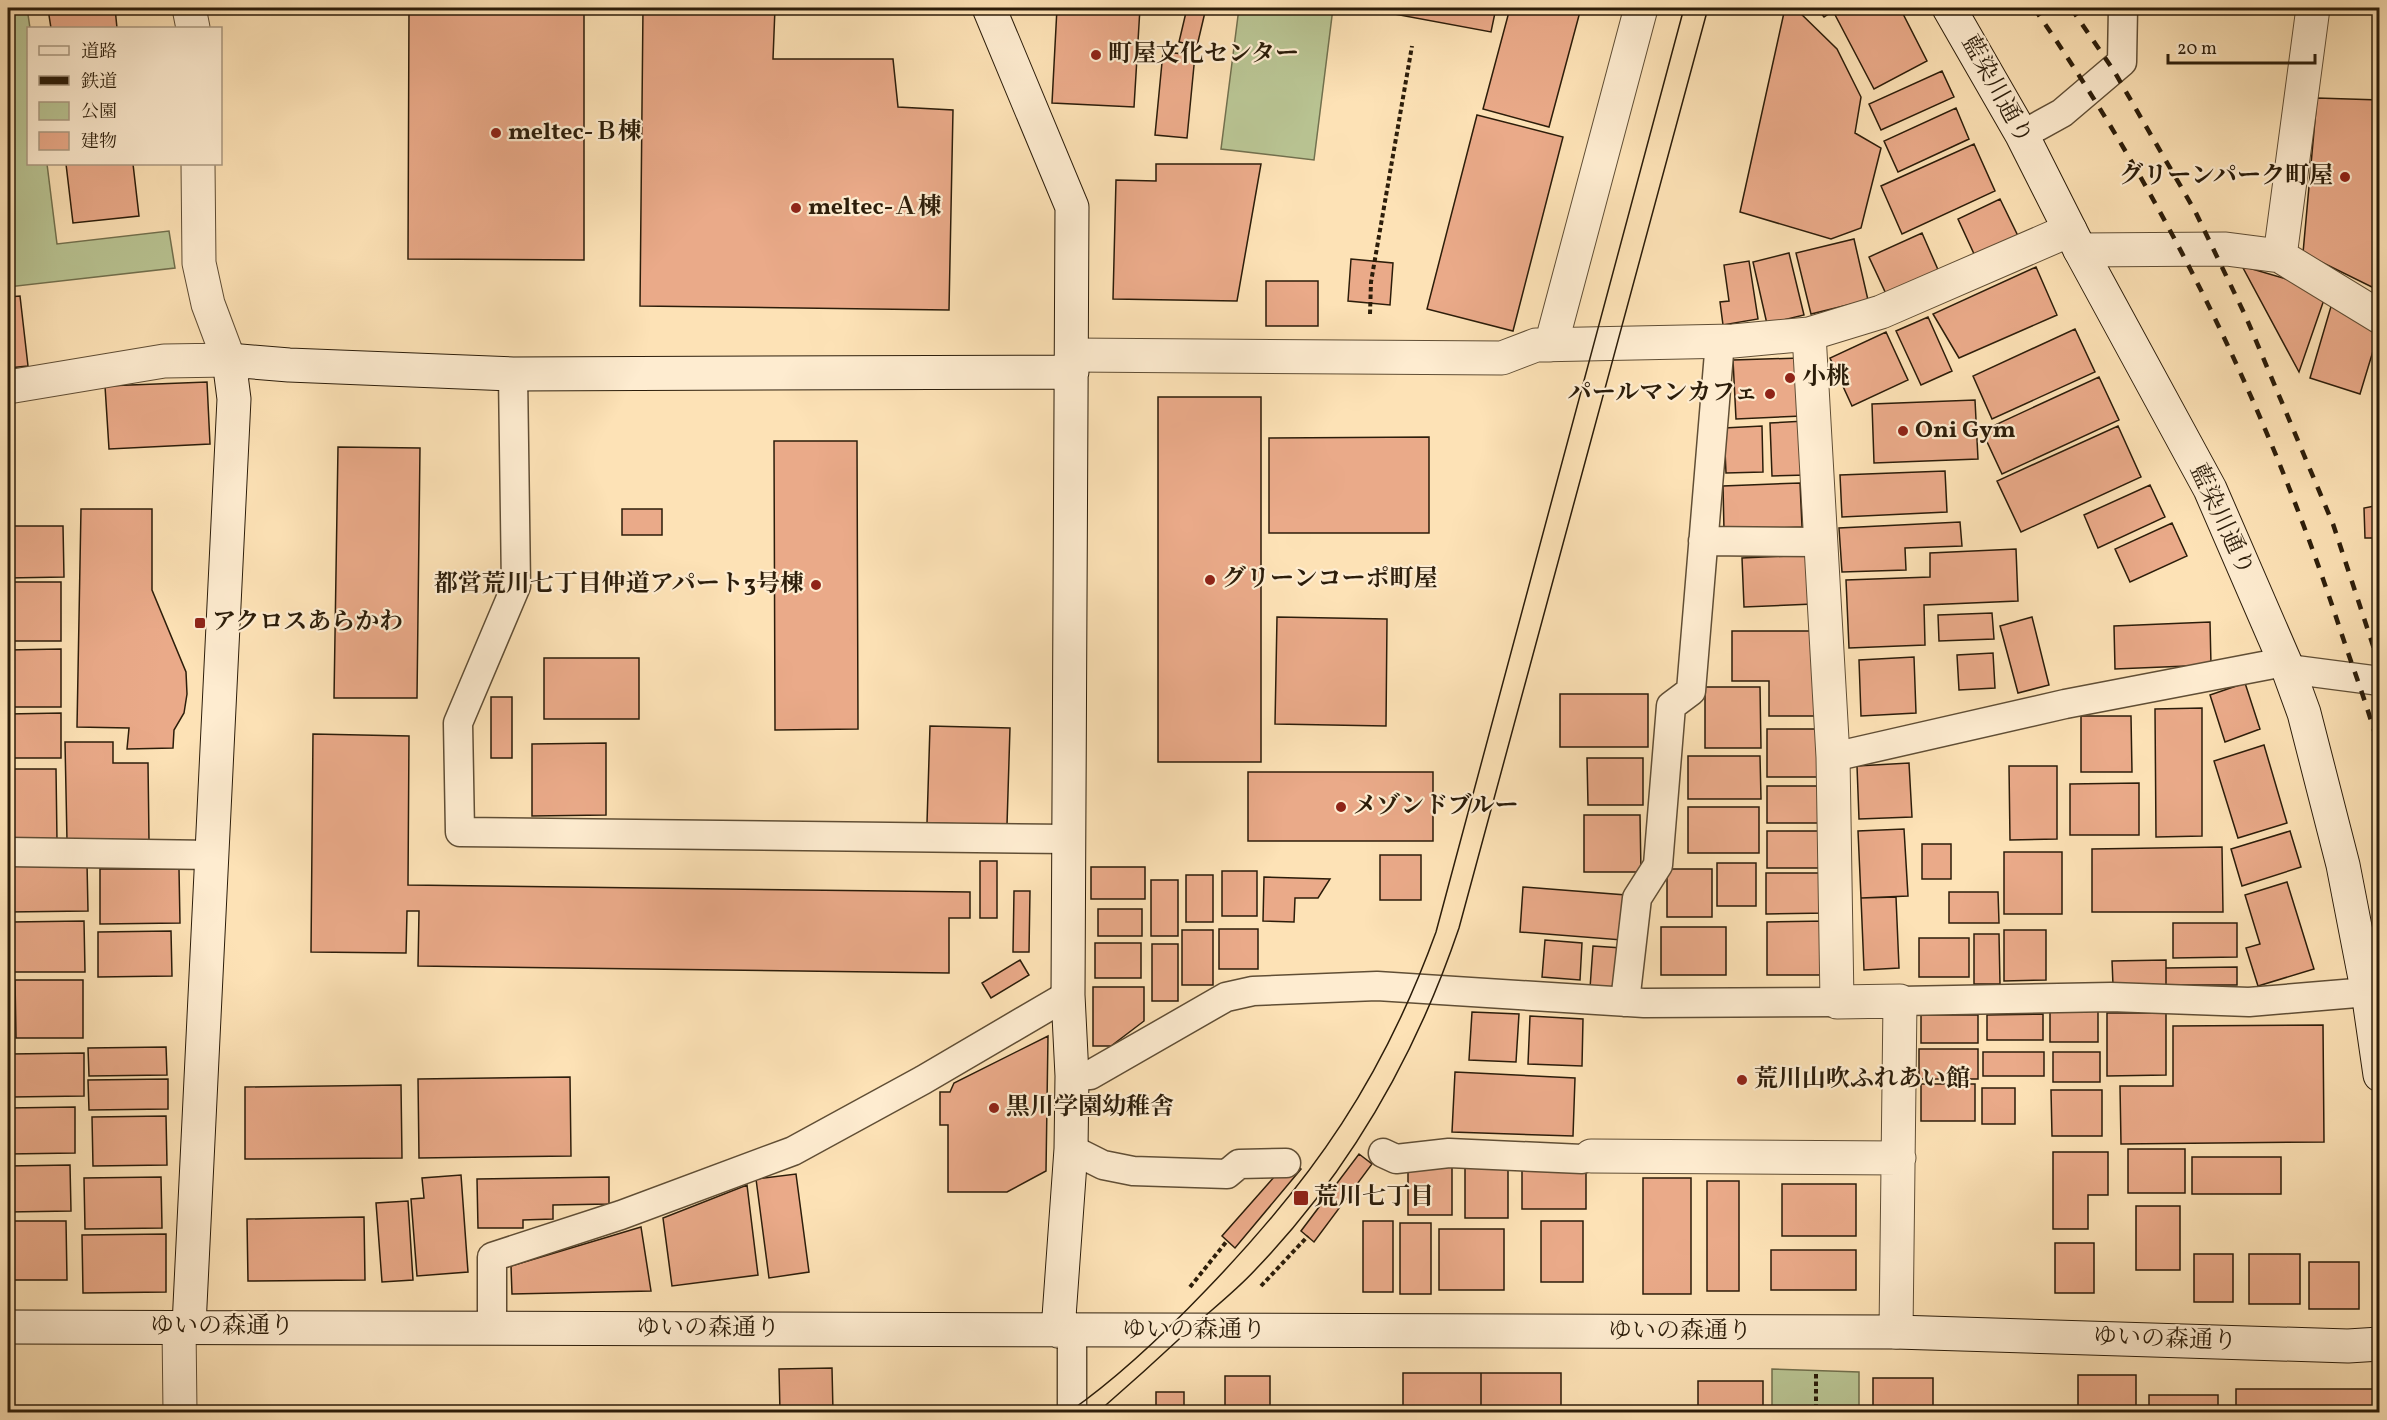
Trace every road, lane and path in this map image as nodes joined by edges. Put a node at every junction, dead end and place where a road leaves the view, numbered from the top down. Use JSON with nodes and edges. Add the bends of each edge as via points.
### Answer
{"nodes":[{"id":1,"x":189,"y":8,"type":"edge"},
{"id":2,"x":989,"y":8,"type":"edge"},
{"id":3,"x":1641,"y":8,"type":"edge"},
{"id":4,"x":1949,"y":8,"type":"edge"},
{"id":5,"x":2123,"y":8,"type":"edge"},
{"id":6,"x":2313,"y":8,"type":"edge"},
{"id":7,"x":193,"y":27,"type":"edge"},
{"id":8,"x":1412,"y":46,"type":"dead end"},
{"id":9,"x":2022,"y":135,"type":"junction"},
{"id":10,"x":198,"y":165,"type":"edge"},
{"id":11,"x":2075,"y":240,"type":"junction"},
{"id":12,"x":2280,"y":256,"type":"junction"},
{"id":13,"x":2379,"y":317,"type":"edge"},
{"id":14,"x":1370,"y":323,"type":"dead end"},
{"id":15,"x":1809,"y":334,"type":"junction"},
{"id":16,"x":1720,"y":341,"type":"junction"},
{"id":17,"x":1551,"y":345,"type":"junction"},
{"id":18,"x":229,"y":360,"type":"junction"},
{"id":19,"x":1072,"y":364,"type":"junction"},
{"id":20,"x":513,"y":374,"type":"junction"},
{"id":21,"x":8,"y":387,"type":"edge"},
{"id":22,"x":1703,"y":541,"type":"junction"},
{"id":23,"x":1821,"y":542,"type":"junction"},
{"id":24,"x":2286,"y":665,"type":"junction"},
{"id":25,"x":2379,"y":681,"type":"edge"},
{"id":26,"x":1833,"y":757,"type":"junction"},
{"id":27,"x":1069,"y":839,"type":"junction"},
{"id":28,"x":8,"y":852,"type":"edge"},
{"id":29,"x":212,"y":855,"type":"junction"},
{"id":30,"x":2368,"y":992,"type":"junction"},
{"id":31,"x":1068,"y":995,"type":"junction"},
{"id":32,"x":1900,"y":1001,"type":"junction"},
{"id":33,"x":1625,"y":1002,"type":"junction"},
{"id":34,"x":1837,"y":1002,"type":"junction"},
{"id":35,"x":2379,"y":1075,"type":"edge"},
{"id":36,"x":1072,"y":1076,"type":"junction"},
{"id":37,"x":1071,"y":1149,"type":"junction"},
{"id":38,"x":1383,"y":1153,"type":"dead end"},
{"id":39,"x":1591,"y":1156,"type":"joint"},
{"id":40,"x":1899,"y":1158,"type":"junction"},
{"id":41,"x":1286,"y":1163,"type":"dead end"},
{"id":42,"x":1308,"y":1236,"type":"dead end"},
{"id":43,"x":1227,"y":1241,"type":"dead end"},
{"id":44,"x":1259,"y":1289,"type":"dead end"},
{"id":45,"x":1182,"y":1296,"type":"dead end"},
{"id":46,"x":184,"y":1327,"type":"junction"},
{"id":47,"x":8,"y":1328,"type":"edge"},
{"id":48,"x":492,"y":1328,"type":"junction"},
{"id":49,"x":1065,"y":1331,"type":"junction"},
{"id":50,"x":1896,"y":1332,"type":"junction"},
{"id":51,"x":2379,"y":1344,"type":"edge"},
{"id":52,"x":180,"y":1413,"type":"edge"},
{"id":53,"x":1072,"y":1413,"type":"edge"}],
"edges":[{"from":1,"to":7,"type":"street"},
{"from":2,"to":19,"type":"street","via":[[1072,207]]},
{"from":3,"to":17,"type":"street"},
{"from":4,"to":9,"type":"street","name":"藍染川通り"},
{"from":5,"to":9,"type":"lane","via":[[2122,62],[2061,113]]},
{"from":6,"to":12,"type":"street"},
{"from":8,"to":14,"type":"path","via":[[1371,282]]},
{"from":9,"to":11,"type":"street","name":"藍染川通り"},
{"from":10,"to":18,"type":"street","via":[[199,263],[208,304]]},
{"from":11,"to":12,"type":"street"},
{"from":11,"to":15,"type":"street","via":[[1881,312]]},
{"from":11,"to":24,"type":"street","name":"藍染川通り","via":[[2210,489]]},
{"from":12,"to":13,"type":"street"},
{"from":15,"to":16,"type":"street"},
{"from":15,"to":23,"type":"street"},
{"from":16,"to":17,"type":"street"},
{"from":16,"to":22,"type":"lane"},
{"from":17,"to":19,"type":"street","via":[[1536,345],[1502,358]]},
{"from":18,"to":20,"type":"street"},
{"from":18,"to":21,"type":"street","via":[[164,361]]},
{"from":18,"to":29,"type":"street","via":[[234,399]]},
{"from":19,"to":20,"type":"street"},
{"from":19,"to":27,"type":"street"},
{"from":20,"to":27,"type":"lane","via":[[516,586],[458,723],[460,832]]},
{"from":22,"to":23,"type":"lane"},
{"from":22,"to":33,"type":"lane","via":[[1691,690],[1671,706],[1658,865],[1637,898]]},
{"from":23,"to":26,"type":"street"},
{"from":24,"to":25,"type":"lane"},
{"from":24,"to":26,"type":"lane","via":[[2065,704]]},
{"from":24,"to":30,"type":"street","name":"藍染川通り","via":[[2304,713],[2340,854]]},
{"from":26,"to":34,"type":"street"},
{"from":27,"to":31,"type":"street"},
{"from":28,"to":29,"type":"lane"},
{"from":29,"to":46,"type":"street"},
{"from":30,"to":32,"type":"lane","via":[[2249,1002],[2111,997]]},
{"from":30,"to":35,"type":"street","name":"藍染川通り"},
{"from":31,"to":36,"type":"street"},
{"from":31,"to":48,"type":"lane","via":[[793,1151],[621,1215],[492,1257]]},
{"from":32,"to":34,"type":"street"},
{"from":32,"to":40,"type":"street"},
{"from":33,"to":34,"type":"lane"},
{"from":33,"to":36,"type":"lane","via":[[1377,986],[1253,991],[1226,997],[1090,1075]]},
{"from":36,"to":37,"type":"street"},
{"from":37,"to":41,"type":"lane","via":[[1103,1166],[1133,1171],[1227,1174],[1239,1164]]},
{"from":37,"to":49,"type":"street"},
{"from":38,"to":39,"type":"lane","via":[[1396,1159],[1449,1153],[1582,1160]]},
{"from":39,"to":40,"type":"street"},
{"from":40,"to":50,"type":"street"},
{"from":42,"to":44,"type":"path"},
{"from":43,"to":45,"type":"path"},
{"from":46,"to":47,"type":"street","name":"ゆいの森通り"},
{"from":46,"to":48,"type":"street","name":"ゆいの森通り"},
{"from":46,"to":52,"type":"street"},
{"from":48,"to":49,"type":"street","name":"ゆいの森通り"},
{"from":49,"to":50,"type":"street","name":"ゆいの森通り"},
{"from":49,"to":53,"type":"lane"},
{"from":50,"to":51,"type":"street","name":"ゆいの森通り"}]}
